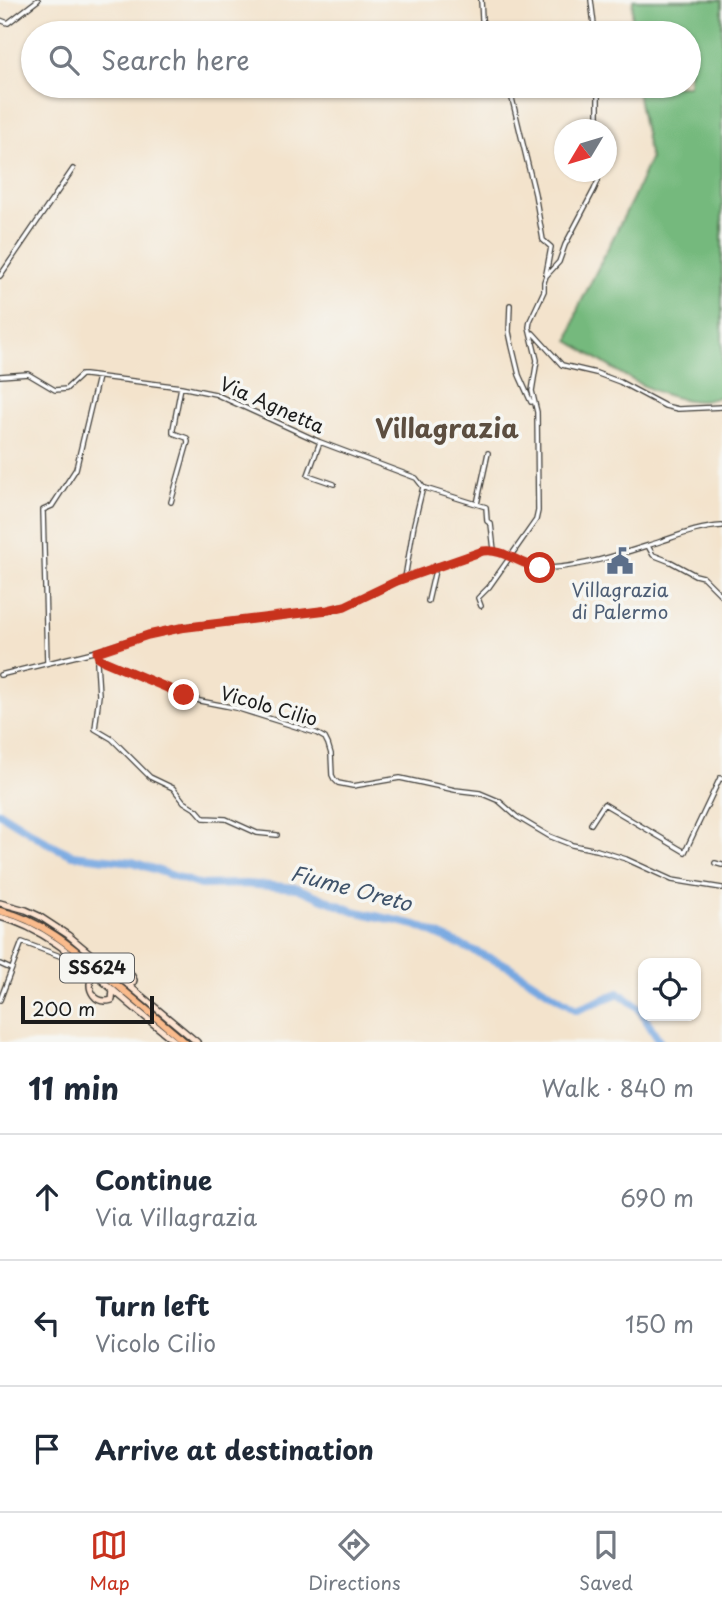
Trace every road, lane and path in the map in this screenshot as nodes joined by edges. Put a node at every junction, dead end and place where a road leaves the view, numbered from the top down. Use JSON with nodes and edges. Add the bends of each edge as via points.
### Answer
{"nodes":[{"id":1,"x":38,"y":0,"type":"edge"},
{"id":2,"x":481,"y":0,"type":"edge"},
{"id":3,"x":591,"y":0,"type":"edge"},
{"id":4,"x":0,"y":20,"type":"edge"},
{"id":5,"x":483,"y":21,"type":"edge"},
{"id":6,"x":594,"y":21,"type":"edge"},
{"id":7,"x":512,"y":98,"type":"edge"},
{"id":8,"x":598,"y":98,"type":"edge"},
{"id":9,"x":598,"y":119,"type":"edge"},
{"id":10,"x":73,"y":169,"type":"dead end"},
{"id":11,"x":598,"y":182,"type":"edge"},
{"id":12,"x":0,"y":276,"type":"edge"},
{"id":13,"x":546,"y":276,"type":"junction"},
{"id":14,"x":510,"y":305,"type":"dead end"},
{"id":15,"x":531,"y":332,"type":"junction"},
{"id":16,"x":0,"y":376,"type":"edge"},
{"id":17,"x":98,"y":377,"type":"junction"},
{"id":18,"x":181,"y":387,"type":"junction"},
{"id":19,"x":535,"y":401,"type":"junction"},
{"id":20,"x":722,"y":407,"type":"edge"},
{"id":21,"x":320,"y":442,"type":"junction"},
{"id":22,"x":488,"y":453,"type":"dead end"},
{"id":23,"x":334,"y":484,"type":"dead end"},
{"id":24,"x":423,"y":486,"type":"junction"},
{"id":25,"x":171,"y":502,"type":"dead end"},
{"id":26,"x":477,"y":504,"type":"junction"},
{"id":27,"x":722,"y":526,"type":"edge"},
{"id":28,"x":648,"y":546,"type":"junction"},
{"id":29,"x":494,"y":550,"type":"junction"},
{"id":30,"x":510,"y":557,"type":"junction"},
{"id":31,"x":436,"y":566,"type":"junction"},
{"id":32,"x":405,"y":578,"type":"junction"},
{"id":33,"x":722,"y":597,"type":"edge"},
{"id":34,"x":428,"y":601,"type":"dead end"},
{"id":35,"x":481,"y":606,"type":"dead end"},
{"id":36,"x":97,"y":652,"type":"junction"},
{"id":37,"x":99,"y":658,"type":"junction"},
{"id":38,"x":47,"y":663,"type":"junction"},
{"id":39,"x":0,"y":675,"type":"edge"},
{"id":40,"x":721,"y":778,"type":"edge"},
{"id":41,"x":591,"y":824,"type":"dead end"},
{"id":42,"x":277,"y":835,"type":"dead end"},
{"id":43,"x":715,"y":863,"type":"dead end"},
{"id":44,"x":722,"y":865,"type":"edge"},
{"id":45,"x":722,"y":888,"type":"edge"},
{"id":46,"x":0,"y":903,"type":"edge"},
{"id":47,"x":0,"y":911,"type":"edge"},
{"id":48,"x":0,"y":917,"type":"edge"},
{"id":49,"x":74,"y":956,"type":"junction"},
{"id":50,"x":0,"y":964,"type":"edge"},
{"id":51,"x":11,"y":970,"type":"junction"},
{"id":52,"x":128,"y":985,"type":"junction"},
{"id":53,"x":113,"y":989,"type":"junction"},
{"id":54,"x":0,"y":1000,"type":"edge"},
{"id":55,"x":176,"y":1042,"type":"edge"},
{"id":56,"x":185,"y":1042,"type":"edge"},
{"id":57,"x":197,"y":1042,"type":"edge"}],
"edges":[{"from":1,"to":4,"type":"street","via":[[8,23]]},
{"from":2,"to":5,"type":"street"},
{"from":3,"to":6,"type":"street"},
{"from":7,"to":13,"type":"street","via":[[543,240],[551,247]]},
{"from":8,"to":9,"type":"street"},
{"from":10,"to":12,"type":"street"},
{"from":11,"to":13,"type":"street","via":[[559,262]]},
{"from":13,"to":15,"type":"street","via":[[530,321]]},
{"from":14,"to":19,"type":"street","via":[[512,346],[522,382],[531,402]]},
{"from":15,"to":19,"type":"street","via":[[537,360],[531,391]]},
{"from":15,"to":20,"type":"street","via":[[562,365],[620,382],[664,406]]},
{"from":16,"to":17,"type":"street","name":"Via Agnetta","via":[[27,374],[55,390],[66,389],[81,375]]},
{"from":17,"to":18,"type":"street","name":"Via Agnetta"},
{"from":17,"to":38,"type":"street","via":[[76,469],[52,506],[43,510]]},
{"from":18,"to":21,"type":"street","name":"Via Agnetta","via":[[222,396]]},
{"from":18,"to":25,"type":"street","via":[[173,433],[188,442]]},
{"from":19,"to":30,"type":"street","via":[[538,511]]},
{"from":21,"to":23,"type":"street","via":[[308,475]]},
{"from":21,"to":24,"type":"street","name":"Via Agnetta","via":[[416,478]]},
{"from":22,"to":26,"type":"street"},
{"from":24,"to":26,"type":"street","name":"Via Agnetta"},
{"from":24,"to":32,"type":"street"},
{"from":26,"to":29,"type":"street","via":[[486,506]]},
{"from":27,"to":28,"type":"street"},
{"from":28,"to":30,"type":"street","via":[[549,569]]},
{"from":28,"to":33,"type":"street","via":[[653,555],[703,577]]},
{"from":29,"to":30,"type":"street"},
{"from":29,"to":31,"type":"street"},
{"from":30,"to":35,"type":"street","via":[[478,598]]},
{"from":31,"to":32,"type":"street"},
{"from":31,"to":34,"type":"street"},
{"from":32,"to":36,"type":"street","via":[[345,606],[180,628]]},
{"from":36,"to":37,"type":"street"},
{"from":36,"to":38,"type":"street"},
{"from":37,"to":42,"type":"street","via":[[95,729],[112,739],[150,777],[173,788],[204,818],[226,819],[257,833]]},
{"from":37,"to":45,"type":"street","name":"Vicolo Cilio","via":[[200,701],[316,733],[328,744],[332,775],[338,783],[353,786],[400,778],[480,793],[572,845],[626,859],[672,880]]},
{"from":38,"to":39,"type":"street"},
{"from":40,"to":41,"type":"street","via":[[685,852],[604,804]]},
{"from":43,"to":44,"type":"street"},
{"from":46,"to":52,"type":"main road","via":[[54,925]]},
{"from":47,"to":56,"type":"main road","number":"SS624","via":[[55,935]]},
{"from":48,"to":49,"type":"main road","via":[[41,933]]},
{"from":49,"to":51,"type":"street","via":[[68,959],[22,942]]},
{"from":49,"to":53,"type":"main road"},
{"from":50,"to":51,"type":"street"},
{"from":51,"to":54,"type":"street"},
{"from":52,"to":53,"type":"main road","bridge":true,"via":[[134,981],[130,972],[113,959],[105,961],[89,986],[94,996],[105,1002],[112,1000]]},
{"from":52,"to":57,"type":"main road"},
{"from":53,"to":55,"type":"main road"}]}
